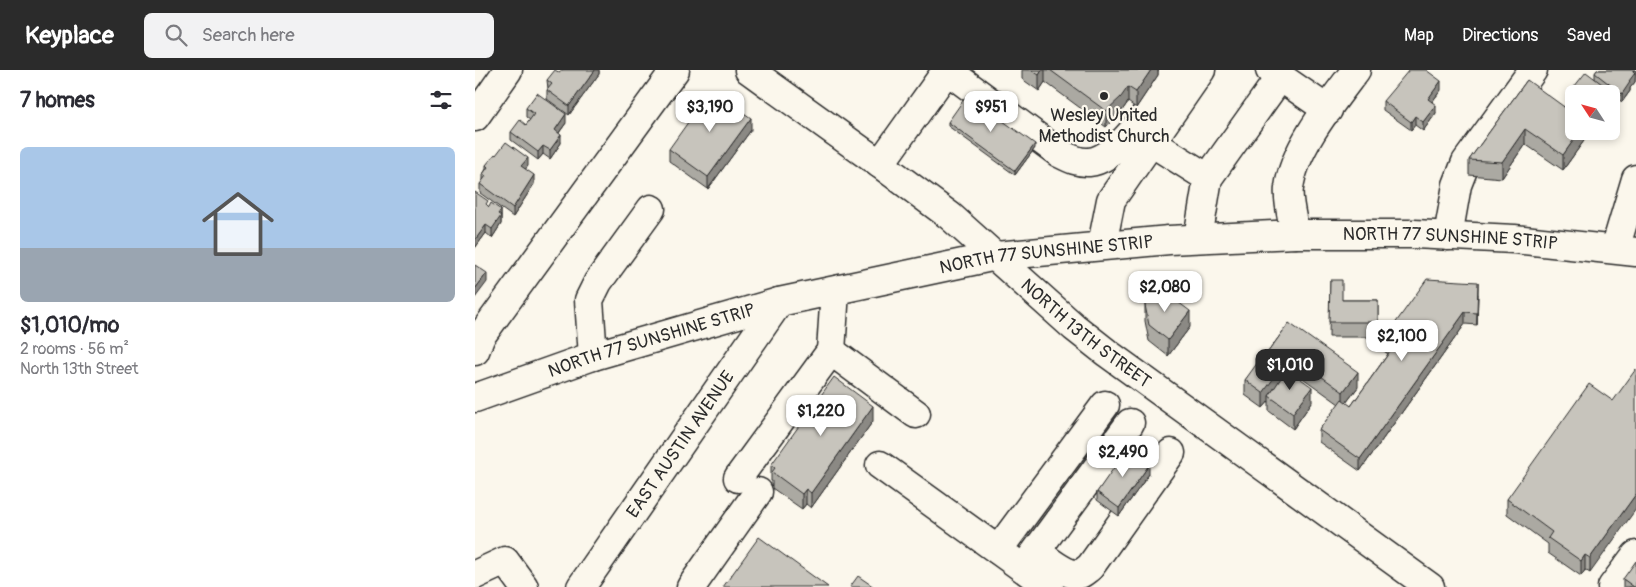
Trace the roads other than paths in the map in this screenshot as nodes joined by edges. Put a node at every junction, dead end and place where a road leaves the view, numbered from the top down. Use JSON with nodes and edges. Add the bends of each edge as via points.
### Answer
{"nodes":[{"id":1,"x":508,"y":70,"type":"edge"},
{"id":2,"x":675,"y":70,"type":"edge"},
{"id":3,"x":947,"y":70,"type":"edge"},
{"id":4,"x":1176,"y":70,"type":"edge"},
{"id":5,"x":1201,"y":70,"type":"edge"},
{"id":6,"x":1356,"y":70,"type":"edge"},
{"id":7,"x":1533,"y":70,"type":"edge"},
{"id":8,"x":751,"y":71,"type":"edge"},
{"id":9,"x":1275,"y":74,"type":"edge"},
{"id":10,"x":1328,"y":110,"type":"junction"},
{"id":11,"x":475,"y":116,"type":"edge"},
{"id":12,"x":1151,"y":142,"type":"junction"},
{"id":13,"x":881,"y":164,"type":"junction"},
{"id":14,"x":1208,"y":178,"type":"junction"},
{"id":15,"x":1636,"y":179,"type":"edge"},
{"id":16,"x":651,"y":209,"type":"dead end"},
{"id":17,"x":1295,"y":234,"type":"junction"},
{"id":18,"x":1448,"y":236,"type":"junction"},
{"id":19,"x":1198,"y":238,"type":"junction"},
{"id":20,"x":1102,"y":245,"type":"junction"},
{"id":21,"x":1626,"y":250,"type":"edge"},
{"id":22,"x":996,"y":256,"type":"junction"},
{"id":23,"x":835,"y":291,"type":"junction"},
{"id":24,"x":779,"y":302,"type":"junction"},
{"id":25,"x":475,"y":351,"type":"edge"},
{"id":26,"x":831,"y":351,"type":"junction"},
{"id":27,"x":593,"y":356,"type":"junction"},
{"id":28,"x":475,"y":398,"type":"edge"},
{"id":29,"x":1105,"y":405,"type":"dead end"},
{"id":30,"x":916,"y":414,"type":"dead end"},
{"id":31,"x":1130,"y":423,"type":"dead end"},
{"id":32,"x":1171,"y":453,"type":"dead end"},
{"id":33,"x":880,"y":464,"type":"dead end"},
{"id":34,"x":998,"y":550,"type":"junction"},
{"id":35,"x":1636,"y":554,"type":"edge"},
{"id":36,"x":1030,"y":560,"type":"junction"},
{"id":37,"x":475,"y":575,"type":"edge"},
{"id":38,"x":524,"y":587,"type":"edge"},
{"id":39,"x":581,"y":587,"type":"edge"},
{"id":40,"x":691,"y":587,"type":"edge"},
{"id":41,"x":1049,"y":587,"type":"edge"},
{"id":42,"x":1429,"y":587,"type":"edge"},
{"id":43,"x":1612,"y":587,"type":"edge"}],
"edges":[{"from":1,"to":11,"type":"street"},
{"from":2,"to":25,"type":"street","via":[[481,336]]},
{"from":3,"to":4,"type":"street","via":[[1059,153],[1077,161],[1091,162],[1108,154],[1127,138]]},
{"from":3,"to":13,"type":"street"},
{"from":5,"to":12,"type":"street"},
{"from":6,"to":10,"type":"street"},
{"from":7,"to":18,"type":"street","via":[[1466,162],[1457,185]]},
{"from":8,"to":13,"type":"street","name":"NORTH 13TH STREET"},
{"from":9,"to":10,"type":"street"},
{"from":9,"to":14,"type":"street"},
{"from":10,"to":17,"type":"street","via":[[1296,160],[1288,189]]},
{"from":12,"to":14,"type":"street"},
{"from":12,"to":20,"type":"street","via":[[1111,200]]},
{"from":13,"to":22,"type":"street","name":"NORTH 13TH STREET"},
{"from":14,"to":19,"type":"street"},
{"from":15,"to":21,"type":"street"},
{"from":16,"to":27,"type":"street","via":[[598,282],[589,300]]},
{"from":17,"to":18,"type":"street","name":"NORTH 77 SUNSHINE STRIP"},
{"from":17,"to":19,"type":"street","name":"NORTH 77 SUNSHINE STRIP"},
{"from":18,"to":21,"type":"street","name":"NORTH 77 SUNSHINE STRIP"},
{"from":19,"to":20,"type":"street","name":"NORTH 77 SUNSHINE STRIP"},
{"from":20,"to":22,"type":"street","name":"NORTH 77 SUNSHINE STRIP"},
{"from":22,"to":23,"type":"street","name":"NORTH 77 SUNSHINE STRIP"},
{"from":22,"to":42,"type":"street","name":"NORTH 13TH STREET","via":[[1107,353]]},
{"from":23,"to":24,"type":"street","name":"NORTH 77 SUNSHINE STRIP"},
{"from":23,"to":26,"type":"street"},
{"from":24,"to":27,"type":"street","name":"NORTH 77 SUNSHINE STRIP"},
{"from":24,"to":39,"type":"street","name":"EAST AUSTIN AVENUE"},
{"from":26,"to":30,"type":"street"},
{"from":26,"to":40,"type":"street","via":[[748,485]]},
{"from":27,"to":28,"type":"street","name":"NORTH 77 SUNSHINE STRIP"},
{"from":29,"to":34,"type":"street"},
{"from":31,"to":36,"type":"street"},
{"from":32,"to":36,"type":"street","via":[[1090,567],[1081,574]]},
{"from":33,"to":34,"type":"street"},
{"from":34,"to":36,"type":"street"},
{"from":35,"to":43,"type":"street"},
{"from":36,"to":41,"type":"street"},
{"from":37,"to":38,"type":"street","via":[[505,561]]}]}
